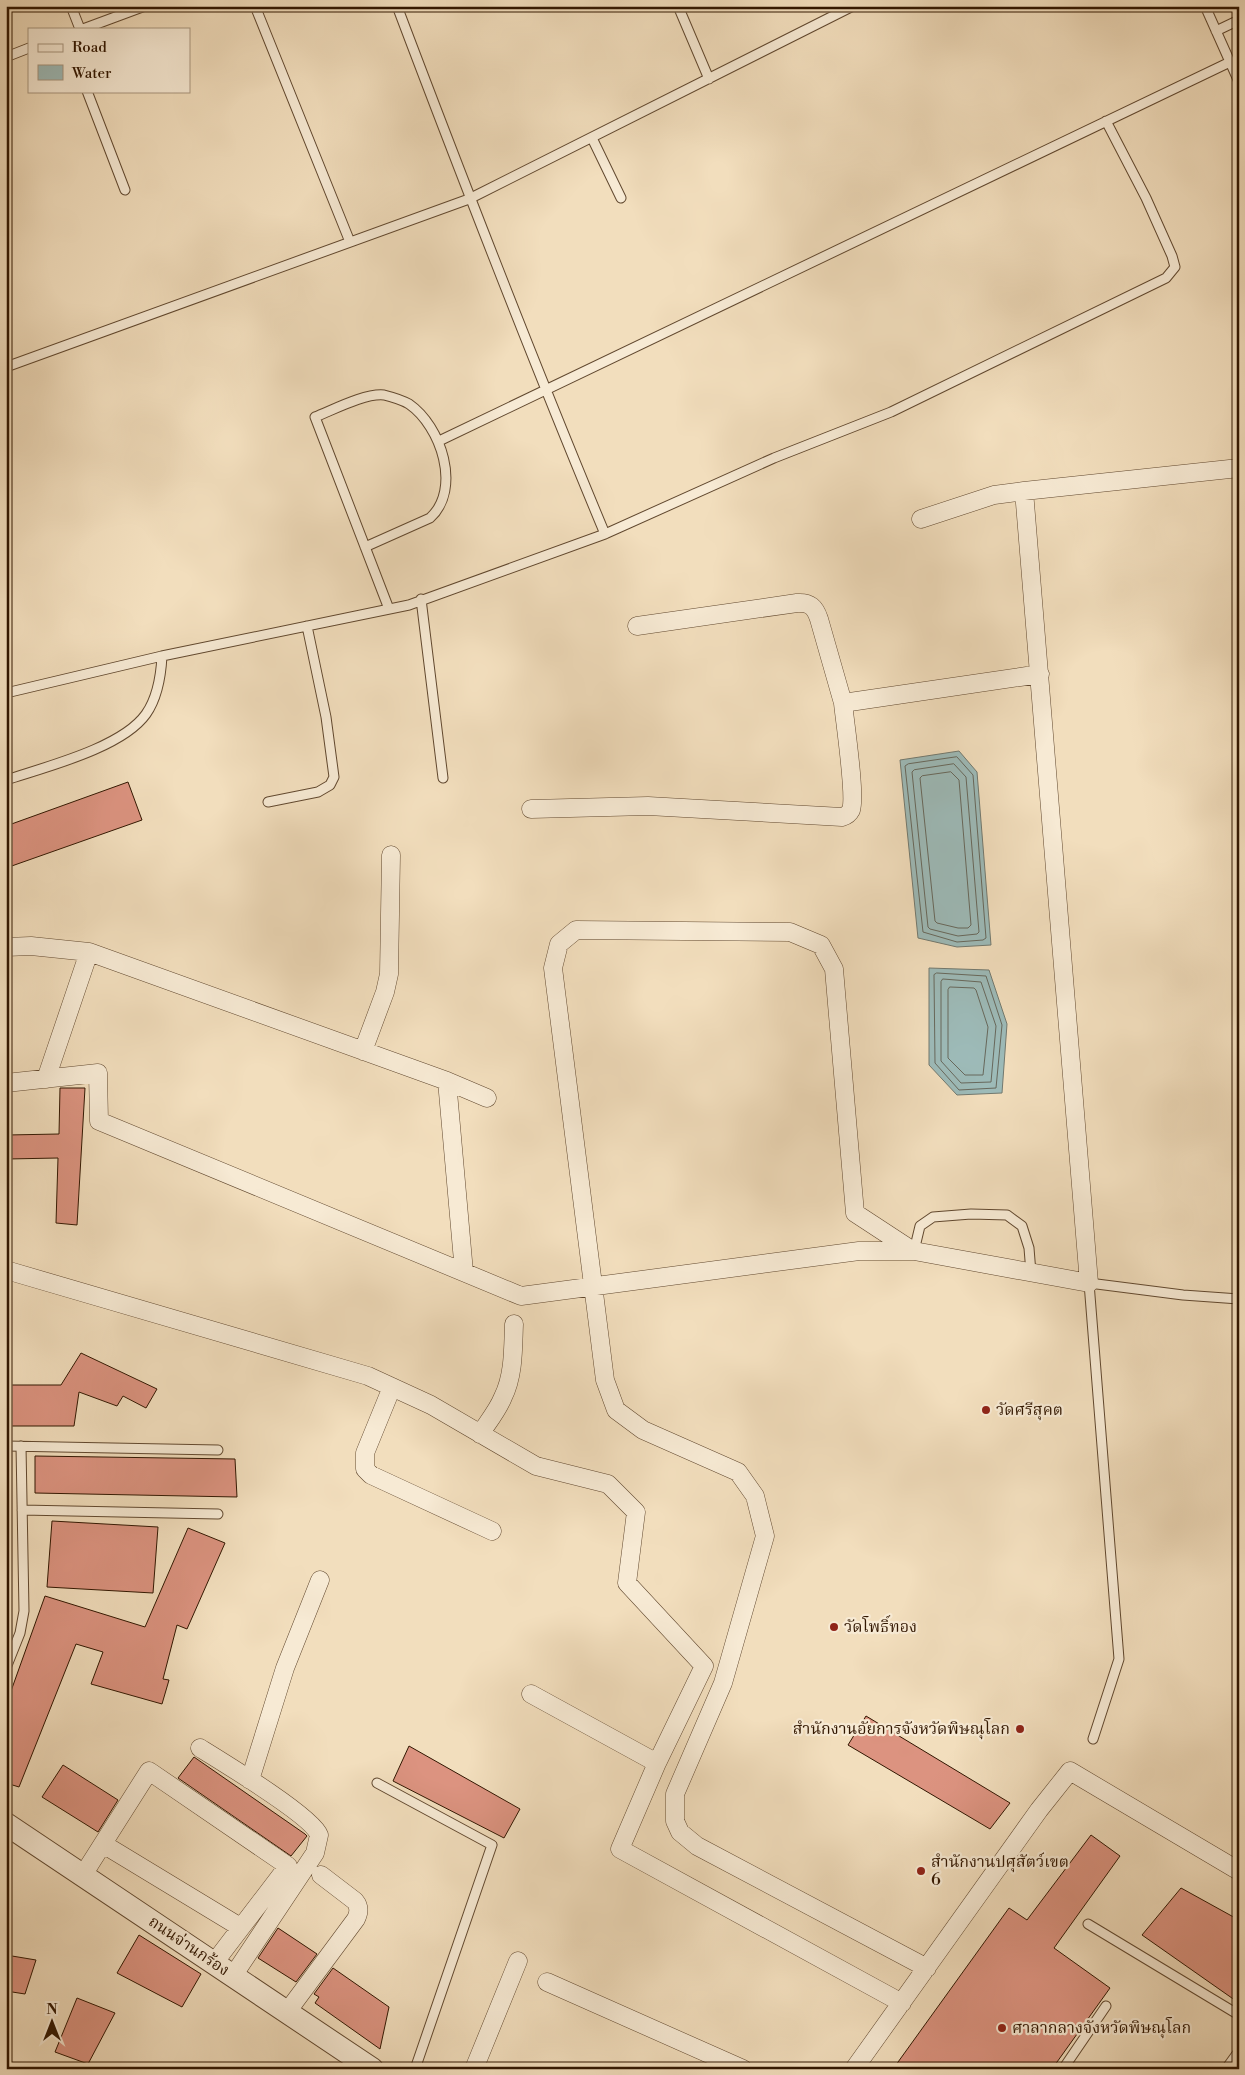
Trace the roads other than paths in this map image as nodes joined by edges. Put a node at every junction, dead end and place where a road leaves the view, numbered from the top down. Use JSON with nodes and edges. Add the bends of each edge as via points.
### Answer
{"nodes":[{"id":1,"x":71,"y":6,"type":"edge"},
{"id":2,"x":145,"y":6,"type":"edge"},
{"id":3,"x":255,"y":6,"type":"edge"},
{"id":4,"x":397,"y":6,"type":"edge"},
{"id":5,"x":678,"y":6,"type":"edge"},
{"id":6,"x":853,"y":6,"type":"edge"},
{"id":7,"x":1205,"y":6,"type":"edge"},
{"id":8,"x":1239,"y":20,"type":"edge"},
{"id":9,"x":81,"y":28,"type":"edge"},
{"id":10,"x":84,"y":28,"type":"edge"},
{"id":11,"x":1216,"y":31,"type":"junction"},
{"id":12,"x":28,"y":48,"type":"edge"},
{"id":13,"x":6,"y":57,"type":"edge"},
{"id":14,"x":1230,"y":62,"type":"junction"},
{"id":15,"x":709,"y":79,"type":"junction"},
{"id":16,"x":1239,"y":82,"type":"edge"},
{"id":17,"x":87,"y":92,"type":"edge"},
{"id":18,"x":1106,"y":121,"type":"junction"},
{"id":19,"x":592,"y":138,"type":"junction"},
{"id":20,"x":124,"y":190,"type":"dead end"},
{"id":21,"x":621,"y":198,"type":"dead end"},
{"id":22,"x":470,"y":199,"type":"junction"},
{"id":23,"x":350,"y":242,"type":"junction"},
{"id":24,"x":6,"y":367,"type":"edge"},
{"id":25,"x":545,"y":389,"type":"junction"},
{"id":26,"x":438,"y":441,"type":"junction"},
{"id":27,"x":1239,"y":468,"type":"edge"},
{"id":28,"x":1024,"y":491,"type":"junction"},
{"id":29,"x":921,"y":519,"type":"dead end"},
{"id":30,"x":605,"y":534,"type":"junction"},
{"id":31,"x":365,"y":547,"type":"junction"},
{"id":32,"x":421,"y":599,"type":"junction"},
{"id":33,"x":389,"y":609,"type":"junction"},
{"id":34,"x":307,"y":626,"type":"junction"},
{"id":35,"x":637,"y":626,"type":"dead end"},
{"id":36,"x":162,"y":656,"type":"junction"},
{"id":37,"x":1040,"y":674,"type":"junction"},
{"id":38,"x":6,"y":694,"type":"edge"},
{"id":39,"x":843,"y":704,"type":"junction"},
{"id":40,"x":443,"y":778,"type":"dead end"},
{"id":41,"x":6,"y":780,"type":"edge"},
{"id":42,"x":268,"y":802,"type":"dead end"},
{"id":43,"x":531,"y":809,"type":"dead end"},
{"id":44,"x":391,"y":855,"type":"dead end"},
{"id":45,"x":6,"y":947,"type":"edge"},
{"id":46,"x":89,"y":952,"type":"junction"},
{"id":47,"x":363,"y":1051,"type":"junction"},
{"id":48,"x":46,"y":1079,"type":"junction"},
{"id":49,"x":447,"y":1081,"type":"junction"},
{"id":50,"x":6,"y":1083,"type":"edge"},
{"id":51,"x":488,"y":1098,"type":"dead end"},
{"id":52,"x":914,"y":1251,"type":"junction"},
{"id":53,"x":6,"y":1270,"type":"edge"},
{"id":54,"x":464,"y":1272,"type":"junction"},
{"id":55,"x":1031,"y":1273,"type":"junction"},
{"id":56,"x":1089,"y":1283,"type":"junction"},
{"id":57,"x":594,"y":1286,"type":"junction"},
{"id":58,"x":1239,"y":1299,"type":"edge"},
{"id":59,"x":514,"y":1324,"type":"dead end"},
{"id":60,"x":392,"y":1387,"type":"junction"},
{"id":61,"x":480,"y":1434,"type":"junction"},
{"id":62,"x":6,"y":1446,"type":"edge"},
{"id":63,"x":21,"y":1446,"type":"junction"},
{"id":64,"x":218,"y":1450,"type":"dead end"},
{"id":65,"x":22,"y":1510,"type":"junction"},
{"id":66,"x":218,"y":1514,"type":"dead end"},
{"id":67,"x":492,"y":1530,"type":"dead end"},
{"id":68,"x":320,"y":1580,"type":"dead end"},
{"id":69,"x":6,"y":1668,"type":"edge"},
{"id":70,"x":531,"y":1694,"type":"dead end"},
{"id":71,"x":1093,"y":1739,"type":"dead end"},
{"id":72,"x":200,"y":1748,"type":"dead end"},
{"id":73,"x":658,"y":1763,"type":"junction"},
{"id":74,"x":250,"y":1780,"type":"junction"},
{"id":75,"x":377,"y":1783,"type":"dead end"},
{"id":76,"x":6,"y":1824,"type":"edge"},
{"id":77,"x":103,"y":1844,"type":"junction"},
{"id":78,"x":1239,"y":1871,"type":"edge"},
{"id":79,"x":83,"y":1875,"type":"junction"},
{"id":80,"x":321,"y":1875,"type":"dead end"},
{"id":81,"x":1088,"y":1924,"type":"dead end"},
{"id":82,"x":240,"y":1927,"type":"junction"},
{"id":83,"x":518,"y":1961,"type":"dead end"},
{"id":84,"x":214,"y":1963,"type":"junction"},
{"id":85,"x":927,"y":1968,"type":"junction"},
{"id":86,"x":233,"y":1976,"type":"junction"},
{"id":87,"x":547,"y":1982,"type":"dead end"},
{"id":88,"x":902,"y":2003,"type":"junction"},
{"id":89,"x":1106,"y":2006,"type":"dead end"},
{"id":90,"x":288,"y":2012,"type":"junction"},
{"id":91,"x":1239,"y":2015,"type":"edge"},
{"id":92,"x":1239,"y":2051,"type":"edge"},
{"id":93,"x":372,"y":2069,"type":"edge"},
{"id":94,"x":415,"y":2069,"type":"edge"},
{"id":95,"x":474,"y":2069,"type":"edge"},
{"id":96,"x":743,"y":2069,"type":"edge"},
{"id":97,"x":854,"y":2069,"type":"edge"},
{"id":98,"x":1063,"y":2069,"type":"edge"},
{"id":99,"x":1226,"y":2069,"type":"edge"}],
"edges":[{"from":1,"to":9,"type":"lane"},
{"from":2,"to":10,"type":"lane"},
{"from":3,"to":23,"type":"lane"},
{"from":4,"to":22,"type":"lane"},
{"from":5,"to":15,"type":"lane"},
{"from":6,"to":15,"type":"lane"},
{"from":7,"to":11,"type":"lane"},
{"from":8,"to":11,"type":"lane"},
{"from":11,"to":14,"type":"lane"},
{"from":12,"to":13,"type":"lane"},
{"from":14,"to":16,"type":"lane"},
{"from":14,"to":18,"type":"lane"},
{"from":15,"to":19,"type":"lane"},
{"from":17,"to":20,"type":"lane"},
{"from":18,"to":25,"type":"lane"},
{"from":18,"to":30,"type":"lane","via":[[1172,256],[1175,267],[1166,278],[891,412],[774,458]]},
{"from":19,"to":21,"type":"lane"},
{"from":19,"to":22,"type":"lane"},
{"from":22,"to":23,"type":"lane"},
{"from":22,"to":25,"type":"lane"},
{"from":23,"to":24,"type":"lane"},
{"from":25,"to":26,"type":"lane"},
{"from":25,"to":30,"type":"lane"},
{"from":26,"to":31,"type":"lane","via":[[446,472],[443,500],[438,511],[422,523]]},
{"from":26,"to":31,"type":"lane","via":[[409,404],[381,395],[368,396],[315,416]]},
{"from":27,"to":28,"type":"street"},
{"from":28,"to":29,"type":"street","via":[[994,495]]},
{"from":28,"to":37,"type":"street"},
{"from":30,"to":32,"type":"lane"},
{"from":31,"to":33,"type":"lane"},
{"from":32,"to":33,"type":"lane"},
{"from":32,"to":40,"type":"lane"},
{"from":33,"to":34,"type":"lane"},
{"from":34,"to":36,"type":"lane"},
{"from":34,"to":42,"type":"lane","via":[[326,718],[334,777],[330,785],[318,792]]},
{"from":35,"to":39,"type":"street","via":[[797,603],[810,604],[816,609]]},
{"from":36,"to":38,"type":"lane"},
{"from":36,"to":41,"type":"lane","via":[[160,682],[146,714],[127,732],[86,753]]},
{"from":37,"to":39,"type":"street"},
{"from":37,"to":56,"type":"street"},
{"from":39,"to":43,"type":"street","via":[[851,808],[842,817],[648,806]]},
{"from":44,"to":47,"type":"street","via":[[389,974]]},
{"from":45,"to":46,"type":"street","via":[[31,946]]},
{"from":46,"to":47,"type":"street"},
{"from":46,"to":48,"type":"street"},
{"from":47,"to":49,"type":"street"},
{"from":48,"to":50,"type":"street"},
{"from":48,"to":54,"type":"street","via":[[98,1073],[99,1121]]},
{"from":49,"to":51,"type":"street"},
{"from":49,"to":54,"type":"street"},
{"from":52,"to":55,"type":"street"},
{"from":52,"to":55,"type":"lane","via":[[920,1226],[933,1217],[1007,1215],[1022,1226],[1029,1248]]},
{"from":52,"to":57,"type":"street","via":[[860,1251]]},
{"from":52,"to":57,"type":"street","via":[[855,1213],[834,969],[821,945],[790,932],[576,930],[559,944],[553,968]]},
{"from":53,"to":60,"type":"street","via":[[290,1352],[368,1376]]},
{"from":54,"to":57,"type":"street","via":[[521,1296]]},
{"from":55,"to":56,"type":"street"},
{"from":56,"to":58,"type":"lane"},
{"from":56,"to":71,"type":"lane","via":[[1119,1658]]},
{"from":57,"to":85,"type":"street","via":[[605,1380],[616,1410],[642,1430],[738,1472],[755,1496],[766,1536],[723,1683],[675,1794],[675,1821],[680,1832],[696,1846]]},
{"from":59,"to":61,"type":"street","via":[[508,1385]]},
{"from":60,"to":61,"type":"street"},
{"from":60,"to":67,"type":"street","via":[[365,1453],[365,1469],[371,1475]]},
{"from":61,"to":73,"type":"street","via":[[536,1466],[608,1484],[636,1512],[627,1583],[704,1666]]},
{"from":62,"to":63,"type":"lane"},
{"from":63,"to":64,"type":"lane"},
{"from":63,"to":65,"type":"lane"},
{"from":65,"to":66,"type":"lane"},
{"from":65,"to":69,"type":"lane","via":[[23,1619]]},
{"from":68,"to":74,"type":"street","via":[[285,1668]]},
{"from":70,"to":73,"type":"street"},
{"from":72,"to":74,"type":"street"},
{"from":73,"to":88,"type":"street","via":[[620,1849]]},
{"from":74,"to":86,"type":"street","via":[[312,1824],[319,1839],[315,1853]]},
{"from":75,"to":94,"type":"lane","via":[[492,1845]]},
{"from":76,"to":79,"type":"street","name":"ถนนจ่านกร้อง"},
{"from":77,"to":79,"type":"street"},
{"from":77,"to":82,"type":"street"},
{"from":77,"to":82,"type":"street","via":[[149,1771],[288,1866]]},
{"from":78,"to":85,"type":"street","via":[[1070,1771]]},
{"from":79,"to":84,"type":"street","name":"ถนนจ่านกร้อง"},
{"from":80,"to":90,"type":"street","via":[[355,1901],[358,1913]]},
{"from":81,"to":91,"type":"lane"},
{"from":82,"to":84,"type":"street"},
{"from":83,"to":95,"type":"street"},
{"from":84,"to":86,"type":"street","name":"ถนนจ่านกร้อง"},
{"from":85,"to":88,"type":"street"},
{"from":86,"to":90,"type":"street","name":"ถนนจ่านกร้อง"},
{"from":87,"to":96,"type":"street"},
{"from":88,"to":97,"type":"street"},
{"from":89,"to":98,"type":"lane"},
{"from":90,"to":93,"type":"street","name":"ถนนจ่านกร้อง"},
{"from":92,"to":99,"type":"lane"}]}
